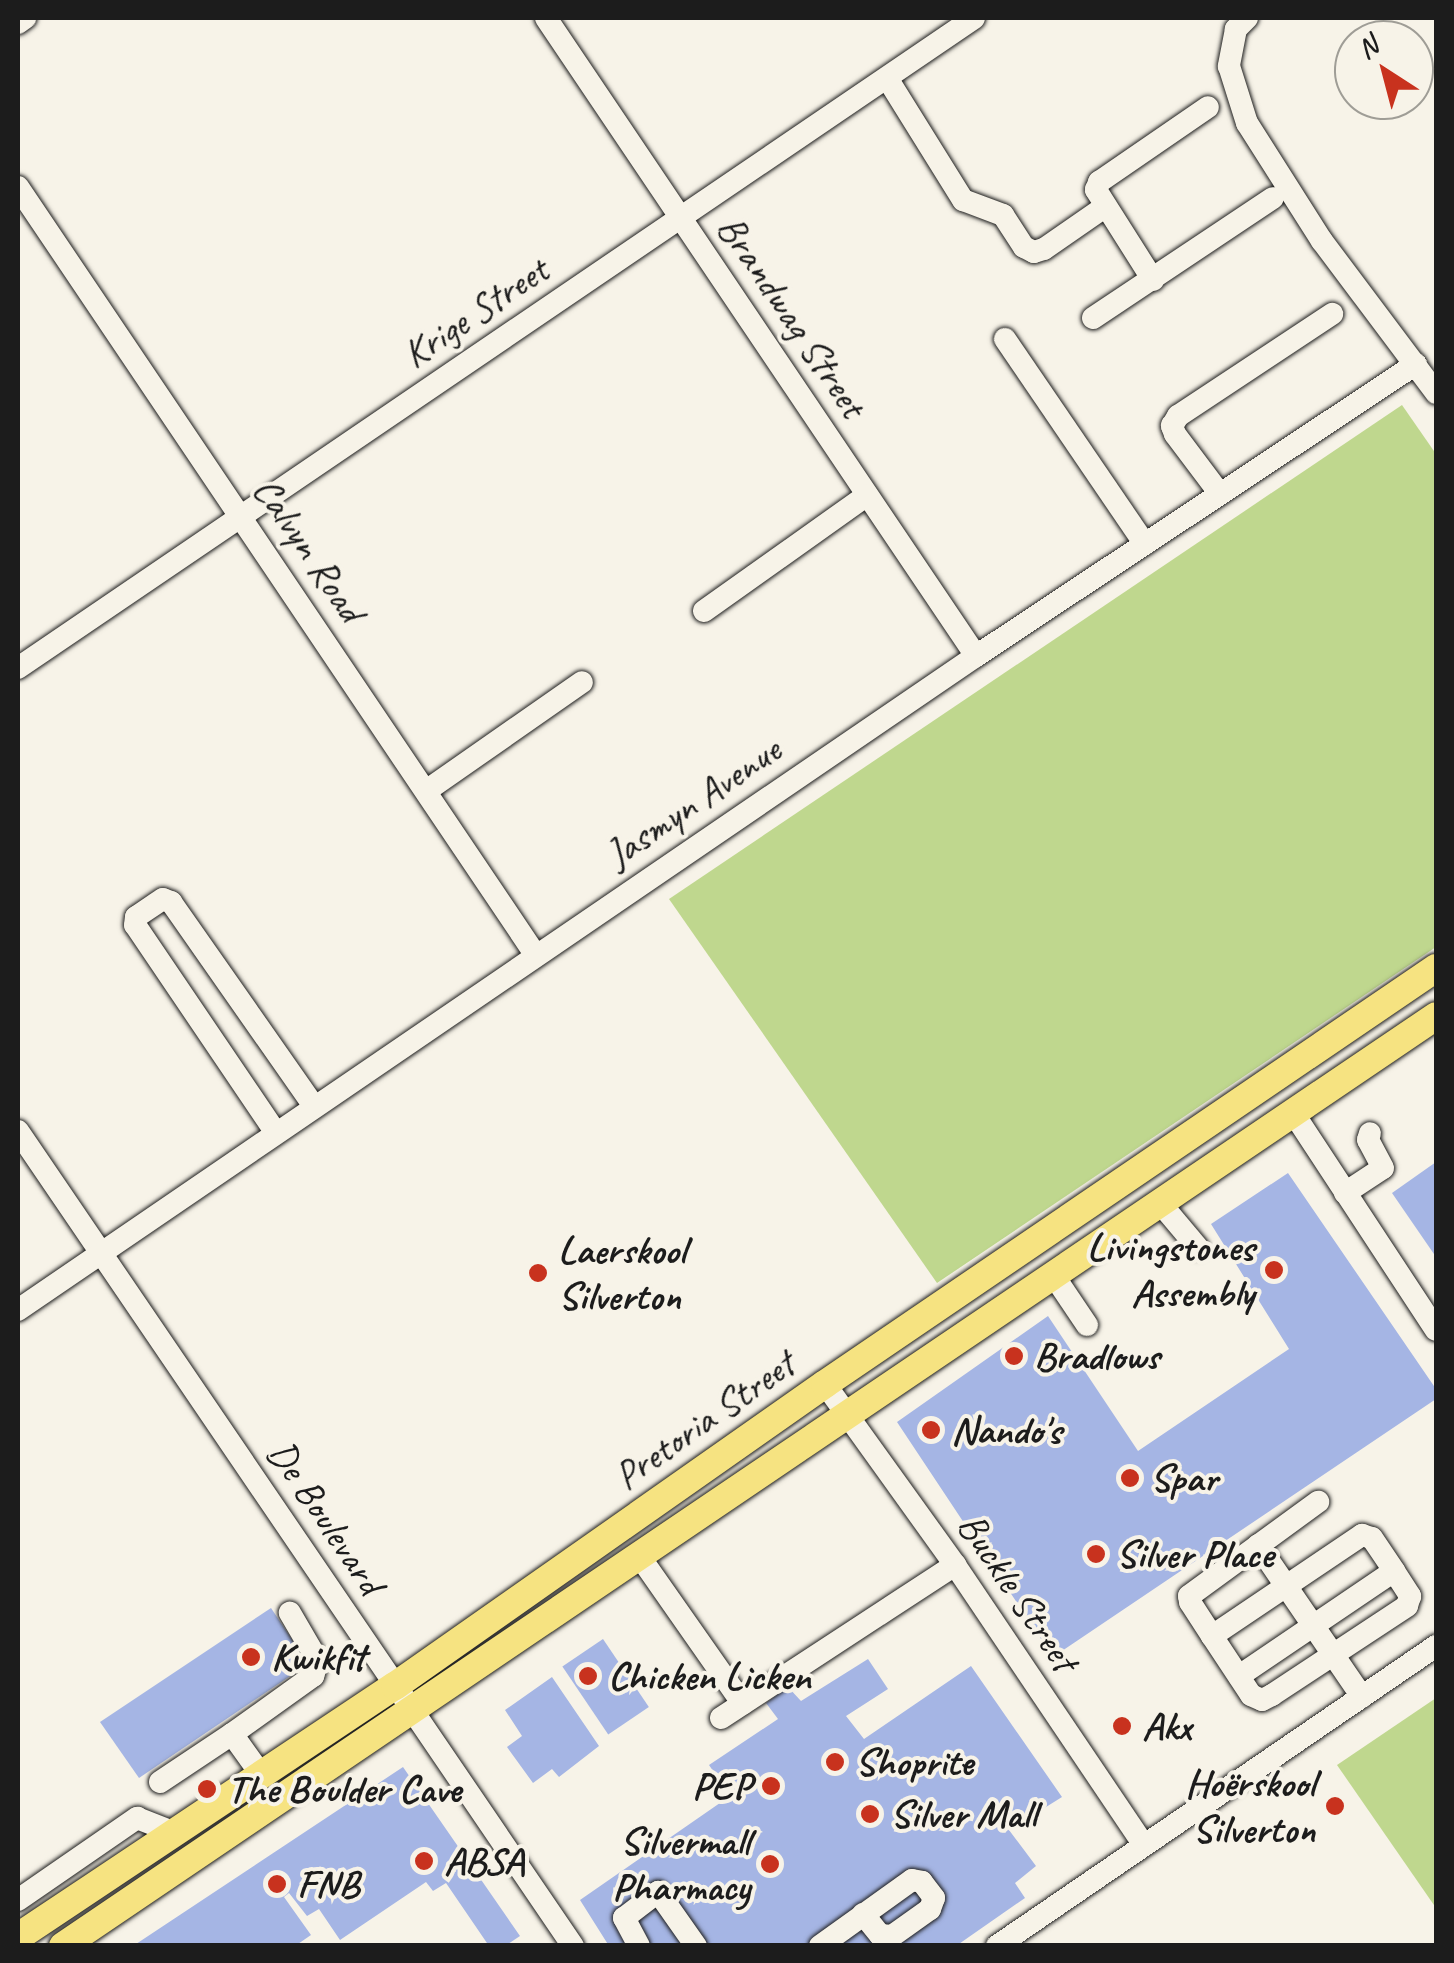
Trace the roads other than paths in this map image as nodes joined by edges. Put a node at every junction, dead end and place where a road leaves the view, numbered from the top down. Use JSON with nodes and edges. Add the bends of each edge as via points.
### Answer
{"nodes":[{"id":1,"x":26,"y":18,"type":"edge"},
{"id":2,"x":546,"y":18,"type":"edge"},
{"id":3,"x":974,"y":18,"type":"edge"},
{"id":4,"x":1247,"y":18,"type":"edge"},
{"id":5,"x":18,"y":23,"type":"edge"},
{"id":6,"x":887,"y":78,"type":"junction"},
{"id":7,"x":1208,"y":107,"type":"dead end"},
{"id":8,"x":18,"y":187,"type":"edge"},
{"id":9,"x":1273,"y":198,"type":"dead end"},
{"id":10,"x":1106,"y":206,"type":"junction"},
{"id":11,"x":680,"y":217,"type":"junction"},
{"id":12,"x":1154,"y":280,"type":"junction"},
{"id":13,"x":1332,"y":314,"type":"dead end"},
{"id":14,"x":1093,"y":318,"type":"dead end"},
{"id":15,"x":1005,"y":339,"type":"dead end"},
{"id":16,"x":1416,"y":364,"type":"junction"},
{"id":17,"x":1436,"y":393,"type":"edge"},
{"id":18,"x":1220,"y":494,"type":"junction"},
{"id":19,"x":867,"y":495,"type":"junction"},
{"id":20,"x":242,"y":517,"type":"junction"},
{"id":21,"x":1145,"y":544,"type":"junction"},
{"id":22,"x":704,"y":612,"type":"dead end"},
{"id":23,"x":976,"y":656,"type":"junction"},
{"id":24,"x":18,"y":668,"type":"edge"},
{"id":25,"x":582,"y":682,"type":"dead end"},
{"id":26,"x":426,"y":791,"type":"junction"},
{"id":27,"x":536,"y":954,"type":"junction"},
{"id":28,"x":1436,"y":968,"type":"edge"},
{"id":29,"x":1436,"y":1016,"type":"edge"},
{"id":30,"x":314,"y":1106,"type":"junction"},
{"id":31,"x":1294,"y":1114,"type":"junction"},
{"id":32,"x":18,"y":1131,"type":"edge"},
{"id":33,"x":276,"y":1133,"type":"junction"},
{"id":34,"x":1370,"y":1133,"type":"dead end"},
{"id":35,"x":1345,"y":1193,"type":"junction"},
{"id":36,"x":1161,"y":1204,"type":"junction"},
{"id":37,"x":1198,"y":1248,"type":"dead end"},
{"id":38,"x":100,"y":1253,"type":"junction"},
{"id":39,"x":1054,"y":1276,"type":"junction"},
{"id":40,"x":18,"y":1310,"type":"edge"},
{"id":41,"x":1087,"y":1325,"type":"dead end"},
{"id":42,"x":1436,"y":1330,"type":"edge"},
{"id":43,"x":883,"y":1345,"type":"junction"},
{"id":44,"x":826,"y":1384,"type":"junction"},
{"id":45,"x":849,"y":1415,"type":"junction"},
{"id":46,"x":1318,"y":1502,"type":"dead end"},
{"id":47,"x":1258,"y":1546,"type":"junction"},
{"id":48,"x":640,"y":1557,"type":"junction"},
{"id":49,"x":955,"y":1565,"type":"junction"},
{"id":50,"x":1394,"y":1572,"type":"junction"},
{"id":51,"x":1286,"y":1586,"type":"junction"},
{"id":52,"x":290,"y":1613,"type":"dead end"},
{"id":53,"x":1313,"y":1626,"type":"junction"},
{"id":54,"x":1212,"y":1636,"type":"junction"},
{"id":55,"x":1436,"y":1646,"type":"edge"},
{"id":56,"x":1334,"y":1656,"type":"junction"},
{"id":57,"x":1238,"y":1676,"type":"junction"},
{"id":58,"x":395,"y":1686,"type":"junction"},
{"id":59,"x":1362,"y":1696,"type":"junction"},
{"id":60,"x":743,"y":1704,"type":"junction"},
{"id":61,"x":412,"y":1712,"type":"junction"},
{"id":62,"x":721,"y":1718,"type":"dead end"},
{"id":63,"x":232,"y":1734,"type":"junction"},
{"id":64,"x":260,"y":1773,"type":"junction"},
{"id":65,"x":160,"y":1782,"type":"dead end"},
{"id":66,"x":175,"y":1833,"type":"junction"},
{"id":67,"x":1144,"y":1845,"type":"junction"},
{"id":68,"x":18,"y":1900,"type":"edge"},
{"id":69,"x":864,"y":1914,"type":"dead end"},
{"id":70,"x":18,"y":1938,"type":"edge"},
{"id":71,"x":63,"y":1946,"type":"edge"},
{"id":72,"x":573,"y":1946,"type":"edge"},
{"id":73,"x":640,"y":1946,"type":"edge"},
{"id":74,"x":696,"y":1946,"type":"edge"},
{"id":75,"x":820,"y":1946,"type":"edge"},
{"id":76,"x":997,"y":1946,"type":"edge"}],
"edges":[{"from":1,"to":5,"type":"street"},
{"from":2,"to":11,"type":"street","name":"Brandwag Street"},
{"from":3,"to":6,"type":"street","name":"Krige Street"},
{"from":4,"to":16,"type":"street","via":[[1236,29],[1230,58],[1247,123],[1322,240]]},
{"from":6,"to":10,"type":"street","via":[[963,200],[1003,214],[1024,247],[1044,248]]},
{"from":6,"to":11,"type":"street","name":"Krige Street"},
{"from":7,"to":10,"type":"street","via":[[1107,173],[1096,190]]},
{"from":8,"to":20,"type":"street","name":"Calvyn Road"},
{"from":9,"to":12,"type":"street"},
{"from":10,"to":12,"type":"street"},
{"from":11,"to":19,"type":"street","name":"Brandwag Street"},
{"from":11,"to":20,"type":"street","name":"Krige Street"},
{"from":12,"to":14,"type":"street"},
{"from":13,"to":18,"type":"street","via":[[1178,416],[1175,434]]},
{"from":15,"to":21,"type":"street"},
{"from":16,"to":17,"type":"street"},
{"from":16,"to":18,"type":"street","name":"Jasmyn Avenue"},
{"from":18,"to":21,"type":"street","name":"Jasmyn Avenue"},
{"from":19,"to":22,"type":"street"},
{"from":19,"to":23,"type":"street","name":"Brandwag Street"},
{"from":20,"to":24,"type":"street","name":"Krige Street"},
{"from":20,"to":26,"type":"street","name":"Calvyn Road"},
{"from":21,"to":23,"type":"street","name":"Jasmyn Avenue"},
{"from":23,"to":27,"type":"street","name":"Jasmyn Avenue"},
{"from":25,"to":26,"type":"street"},
{"from":26,"to":27,"type":"street","name":"Calvyn Road"},
{"from":27,"to":30,"type":"street","name":"Jasmyn Avenue"},
{"from":28,"to":43,"type":"main road","name":"Pretoria Street"},
{"from":29,"to":31,"type":"main road","name":"Pretoria Street"},
{"from":30,"to":33,"type":"street","name":"Jasmyn Avenue"},
{"from":30,"to":33,"type":"street","via":[[171,902],[164,899],[136,917],[135,925]]},
{"from":31,"to":35,"type":"street"},
{"from":31,"to":36,"type":"main road","name":"Pretoria Street"},
{"from":32,"to":38,"type":"street","name":"De Boulevard"},
{"from":33,"to":38,"type":"street","name":"Jasmyn Avenue"},
{"from":34,"to":35,"type":"street","via":[[1384,1168]]},
{"from":35,"to":42,"type":"street"},
{"from":36,"to":37,"type":"street"},
{"from":36,"to":39,"type":"main road","name":"Pretoria Street"},
{"from":36,"to":43,"type":"main road","via":[[1131,1205],[923,1342]]},
{"from":38,"to":40,"type":"street","name":"Jasmyn Avenue"},
{"from":38,"to":58,"type":"street","name":"De Boulevard"},
{"from":39,"to":41,"type":"street"},
{"from":39,"to":45,"type":"main road","name":"Pretoria Street"},
{"from":43,"to":44,"type":"main road","name":"Pretoria Street"},
{"from":44,"to":45,"type":"street","name":"Buckle Street"},
{"from":44,"to":58,"type":"main road","name":"Pretoria Street"},
{"from":45,"to":48,"type":"main road","name":"Pretoria Street"},
{"from":45,"to":49,"type":"street","name":"Buckle Street"},
{"from":46,"to":47,"type":"street"},
{"from":47,"to":51,"type":"street"},
{"from":47,"to":54,"type":"street","via":[[1189,1596]]},
{"from":48,"to":60,"type":"street"},
{"from":48,"to":61,"type":"main road","name":"Pretoria Street"},
{"from":49,"to":60,"type":"street"},
{"from":49,"to":67,"type":"street","name":"Buckle Street"},
{"from":50,"to":51,"type":"street","via":[[1372,1538],[1362,1535]]},
{"from":50,"to":53,"type":"street"},
{"from":50,"to":56,"type":"street","via":[[1410,1601]]},
{"from":51,"to":53,"type":"street"},
{"from":51,"to":54,"type":"street"},
{"from":52,"to":63,"type":"street","via":[[318,1661],[313,1676]]},
{"from":53,"to":56,"type":"street"},
{"from":53,"to":57,"type":"street"},
{"from":54,"to":57,"type":"street"},
{"from":55,"to":59,"type":"street"},
{"from":56,"to":57,"type":"street","via":[[1262,1700]]},
{"from":56,"to":59,"type":"street"},
{"from":58,"to":61,"type":"street","name":"De Boulevard"},
{"from":58,"to":64,"type":"main road","name":"Pretoria Street"},
{"from":59,"to":67,"type":"street"},
{"from":60,"to":62,"type":"street"},
{"from":61,"to":71,"type":"main road","name":"Pretoria Street"},
{"from":61,"to":72,"type":"street","name":"De Boulevard"},
{"from":63,"to":64,"type":"street"},
{"from":63,"to":65,"type":"street"},
{"from":64,"to":66,"type":"main road","name":"Pretoria Street"},
{"from":66,"to":68,"type":"street","via":[[137,1818]]},
{"from":66,"to":70,"type":"main road","name":"Pretoria Street"},
{"from":67,"to":76,"type":"street"},
{"from":69,"to":75,"type":"street"},
{"from":73,"to":74,"type":"street","via":[[624,1918],[658,1892]]}]}
